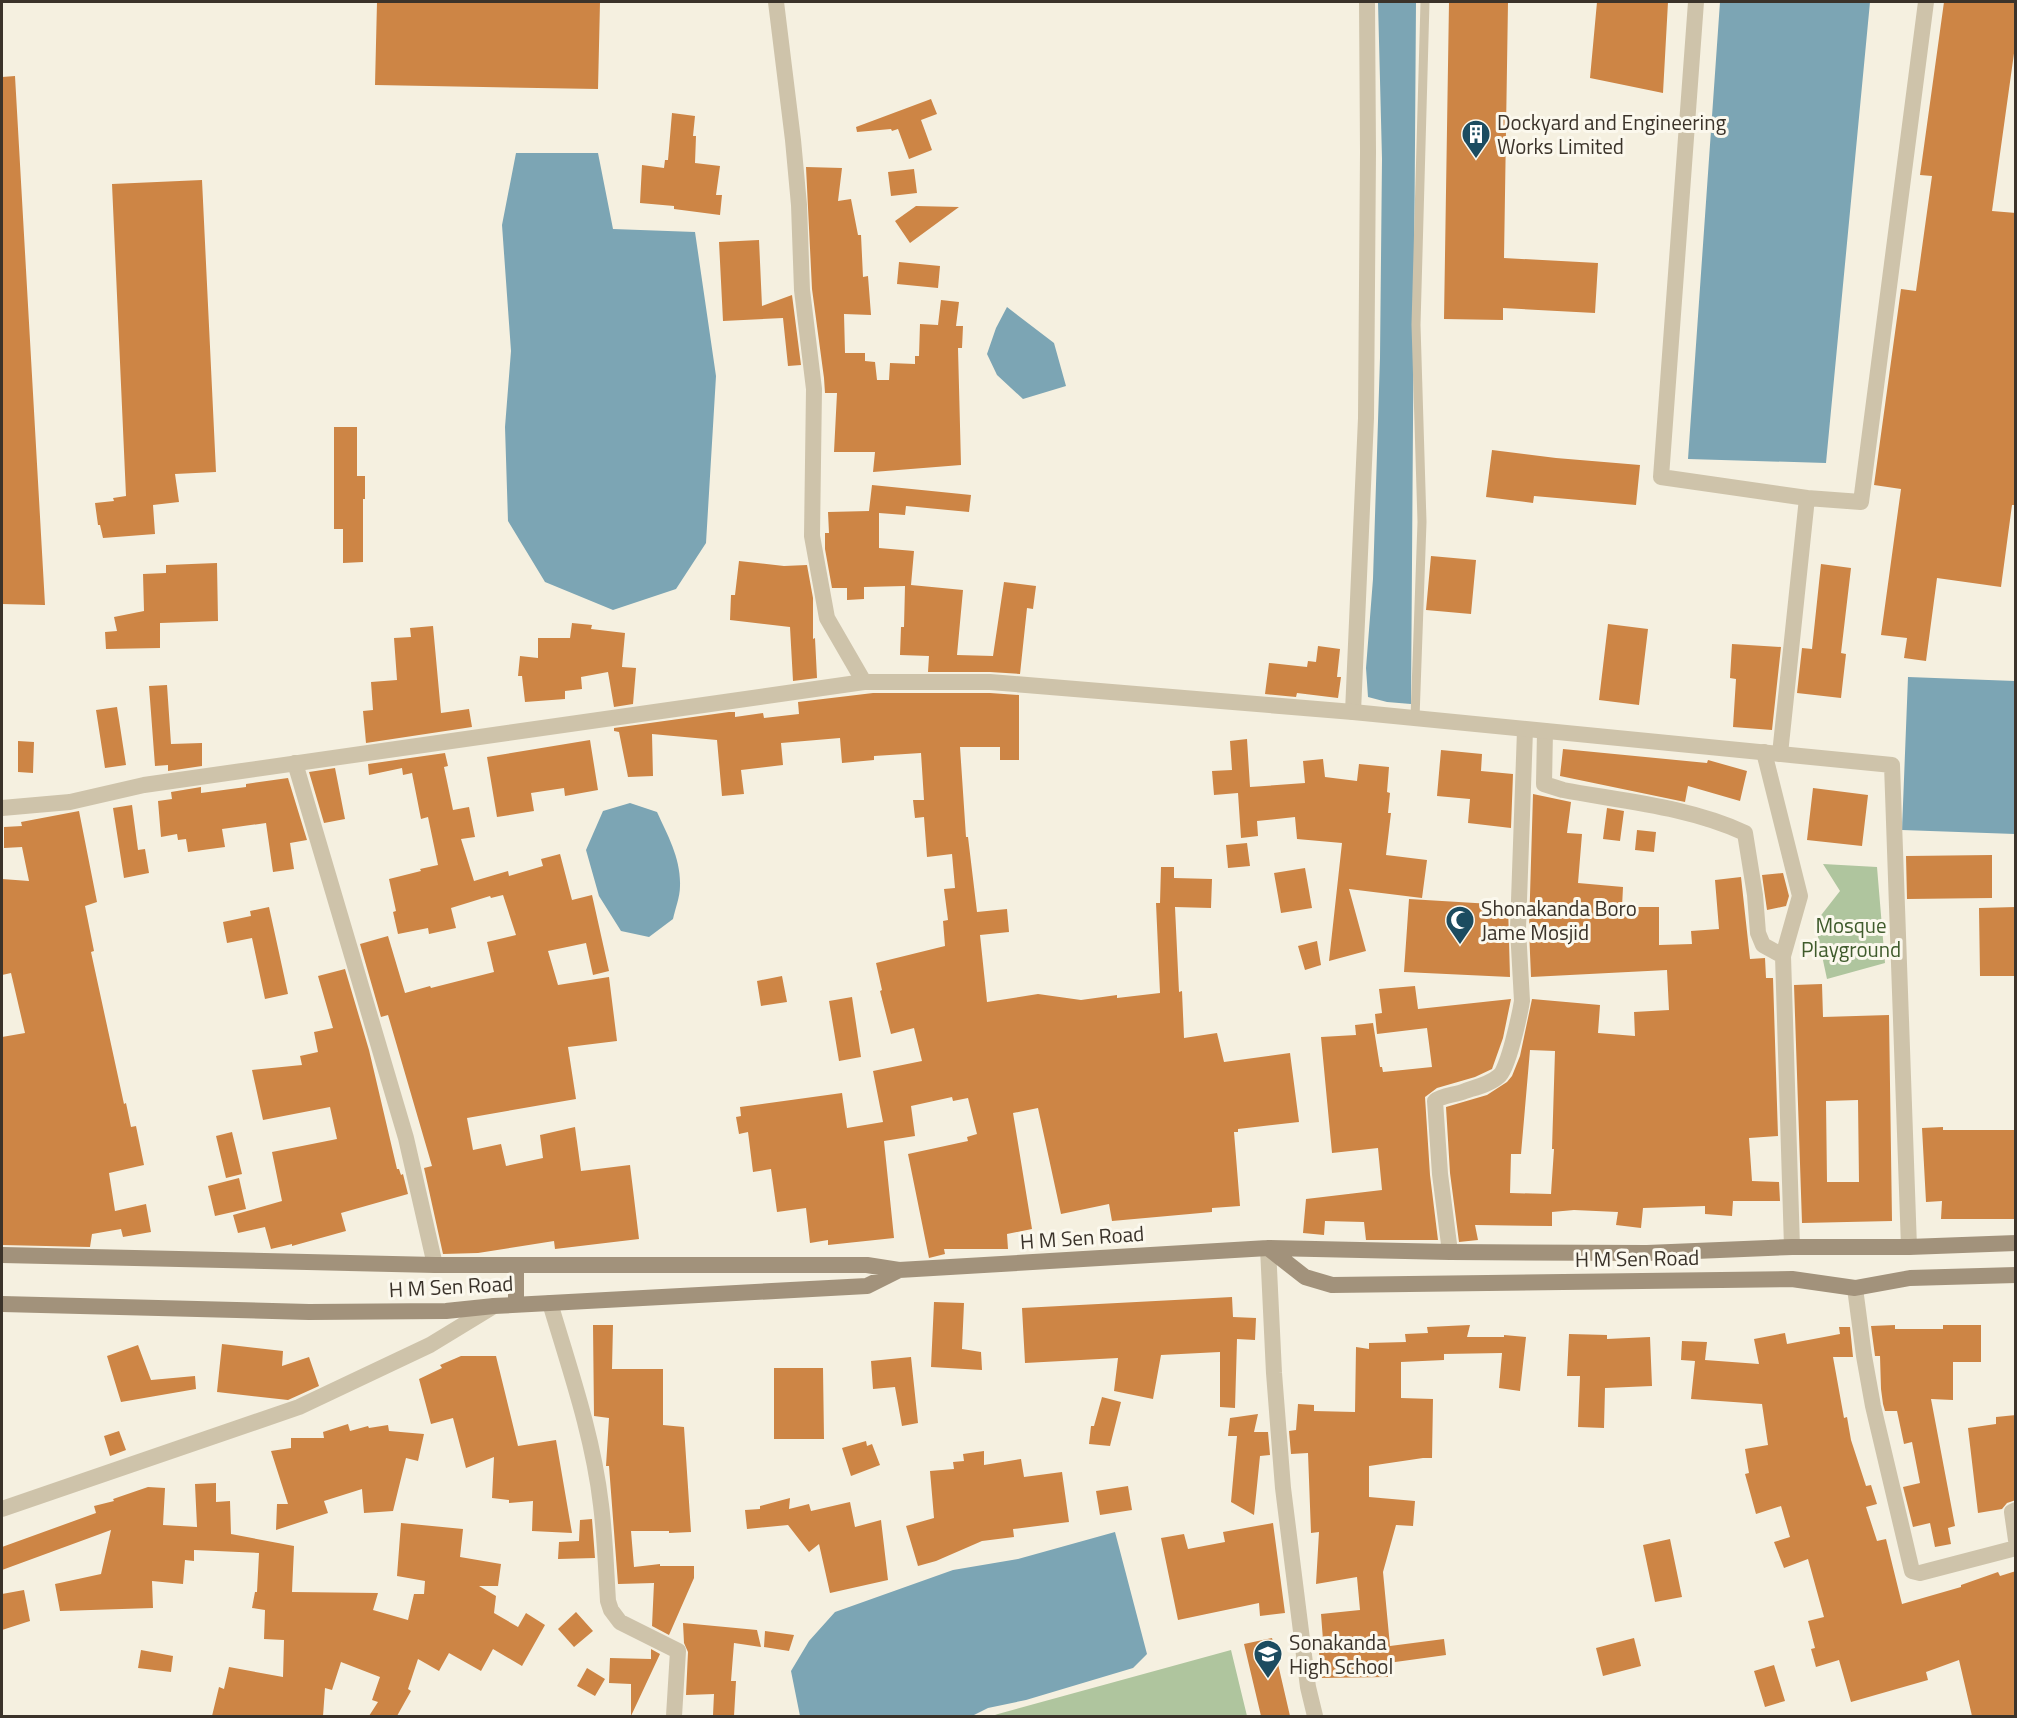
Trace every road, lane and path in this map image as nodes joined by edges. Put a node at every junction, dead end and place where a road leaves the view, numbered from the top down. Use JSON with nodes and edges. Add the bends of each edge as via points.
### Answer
{"nodes":[{"id":1,"x":776,"y":2,"type":"edge"},
{"id":2,"x":1367,"y":2,"type":"edge"},
{"id":3,"x":1425,"y":2,"type":"edge"},
{"id":4,"x":1695,"y":2,"type":"edge"},
{"id":5,"x":1926,"y":2,"type":"edge"},
{"id":6,"x":1807,"y":498,"type":"junction"},
{"id":7,"x":864,"y":682,"type":"junction"},
{"id":8,"x":1353,"y":712,"type":"junction"},
{"id":9,"x":1415,"y":718,"type":"junction"},
{"id":10,"x":1525,"y":730,"type":"junction"},
{"id":11,"x":1545,"y":731,"type":"junction"},
{"id":12,"x":1772,"y":753,"type":"junction"},
{"id":13,"x":295,"y":763,"type":"junction"},
{"id":14,"x":2,"y":808,"type":"edge"},
{"id":15,"x":1783,"y":956,"type":"junction"},
{"id":16,"x":2016,"y":1243,"type":"edge"},
{"id":17,"x":1792,"y":1247,"type":"junction"},
{"id":18,"x":1909,"y":1247,"type":"junction"},
{"id":19,"x":1268,"y":1248,"type":"junction"},
{"id":20,"x":1450,"y":1252,"type":"junction"},
{"id":21,"x":2,"y":1254,"type":"edge"},
{"id":22,"x":435,"y":1265,"type":"junction"},
{"id":23,"x":516,"y":1265,"type":"junction"},
{"id":24,"x":899,"y":1270,"type":"junction"},
{"id":25,"x":2016,"y":1275,"type":"edge"},
{"id":26,"x":1855,"y":1288,"type":"junction"},
{"id":27,"x":550,"y":1303,"type":"junction"},
{"id":28,"x":2,"y":1304,"type":"edge"},
{"id":29,"x":516,"y":1305,"type":"junction"},
{"id":30,"x":494,"y":1306,"type":"junction"},
{"id":31,"x":2,"y":1509,"type":"edge"},
{"id":32,"x":2016,"y":1510,"type":"edge"},
{"id":33,"x":2016,"y":1540,"type":"edge"},
{"id":34,"x":2016,"y":1548,"type":"edge"},
{"id":35,"x":674,"y":1716,"type":"edge"},
{"id":36,"x":1314,"y":1716,"type":"edge"}],
"edges":[{"from":1,"to":7,"type":"street","via":[[794,140],[802,290],[814,388],[812,536],[827,618]]},
{"from":2,"to":8,"type":"street","via":[[1366,417]]},
{"from":3,"to":9,"type":"lane","via":[[1416,325],[1422,522]]},
{"from":4,"to":6,"type":"street","via":[[1661,477]]},
{"from":5,"to":6,"type":"street","via":[[1861,502]]},
{"from":6,"to":12,"type":"street"},
{"from":7,"to":8,"type":"street","via":[[990,682]]},
{"from":7,"to":13,"type":"street"},
{"from":8,"to":9,"type":"street"},
{"from":9,"to":10,"type":"street"},
{"from":10,"to":11,"type":"street"},
{"from":10,"to":20,"type":"street","via":[[1518,917],[1520,1012],[1506,1065],[1499,1076],[1435,1101]]},
{"from":11,"to":12,"type":"street"},
{"from":11,"to":15,"type":"street","via":[[1544,784],[1687,813],[1745,833],[1758,933],[1763,945]]},
{"from":12,"to":15,"type":"street","via":[[1800,896]]},
{"from":12,"to":18,"type":"street","via":[[1892,765]]},
{"from":13,"to":14,"type":"street","via":[[144,785],[70,802]]},
{"from":13,"to":22,"type":"street","via":[[406,1138]]},
{"from":15,"to":17,"type":"street"},
{"from":16,"to":18,"type":"main road","name":"H M Sen Road"},
{"from":17,"to":18,"type":"main road","name":"H M Sen Road"},
{"from":17,"to":20,"type":"main road","name":"H M Sen Road","via":[[1647,1253]]},
{"from":19,"to":20,"type":"main road","name":"H M Sen Road"},
{"from":19,"to":24,"type":"main road","name":"H M Sen Road"},
{"from":19,"to":26,"type":"main road","name":"H M Sen Road","via":[[1305,1277],[1332,1285],[1792,1279]]},
{"from":19,"to":36,"type":"street","via":[[1283,1488]]},
{"from":21,"to":22,"type":"main road","name":"H M Sen Road"},
{"from":22,"to":23,"type":"main road","name":"H M Sen Road"},
{"from":23,"to":24,"type":"main road","name":"H M Sen Road","via":[[867,1265]]},
{"from":23,"to":29,"type":"main road"},
{"from":24,"to":27,"type":"main road","name":"H M Sen Road","via":[[867,1286]]},
{"from":25,"to":26,"type":"main road","name":"H M Sen Road","via":[[1910,1278]]},
{"from":26,"to":34,"type":"street","via":[[1873,1406],[1912,1571],[1920,1573]]},
{"from":27,"to":29,"type":"main road","name":"H M Sen Road"},
{"from":27,"to":35,"type":"street","via":[[583,1411],[602,1505],[608,1601],[620,1622],[678,1651]]},
{"from":28,"to":30,"type":"main road","name":"H M Sen Road","via":[[309,1312],[446,1311]]},
{"from":29,"to":30,"type":"main road","name":"H M Sen Road"},
{"from":30,"to":31,"type":"street","via":[[430,1345],[300,1407]]},
{"from":32,"to":33,"type":"street","via":[[2012,1512]]}]}
